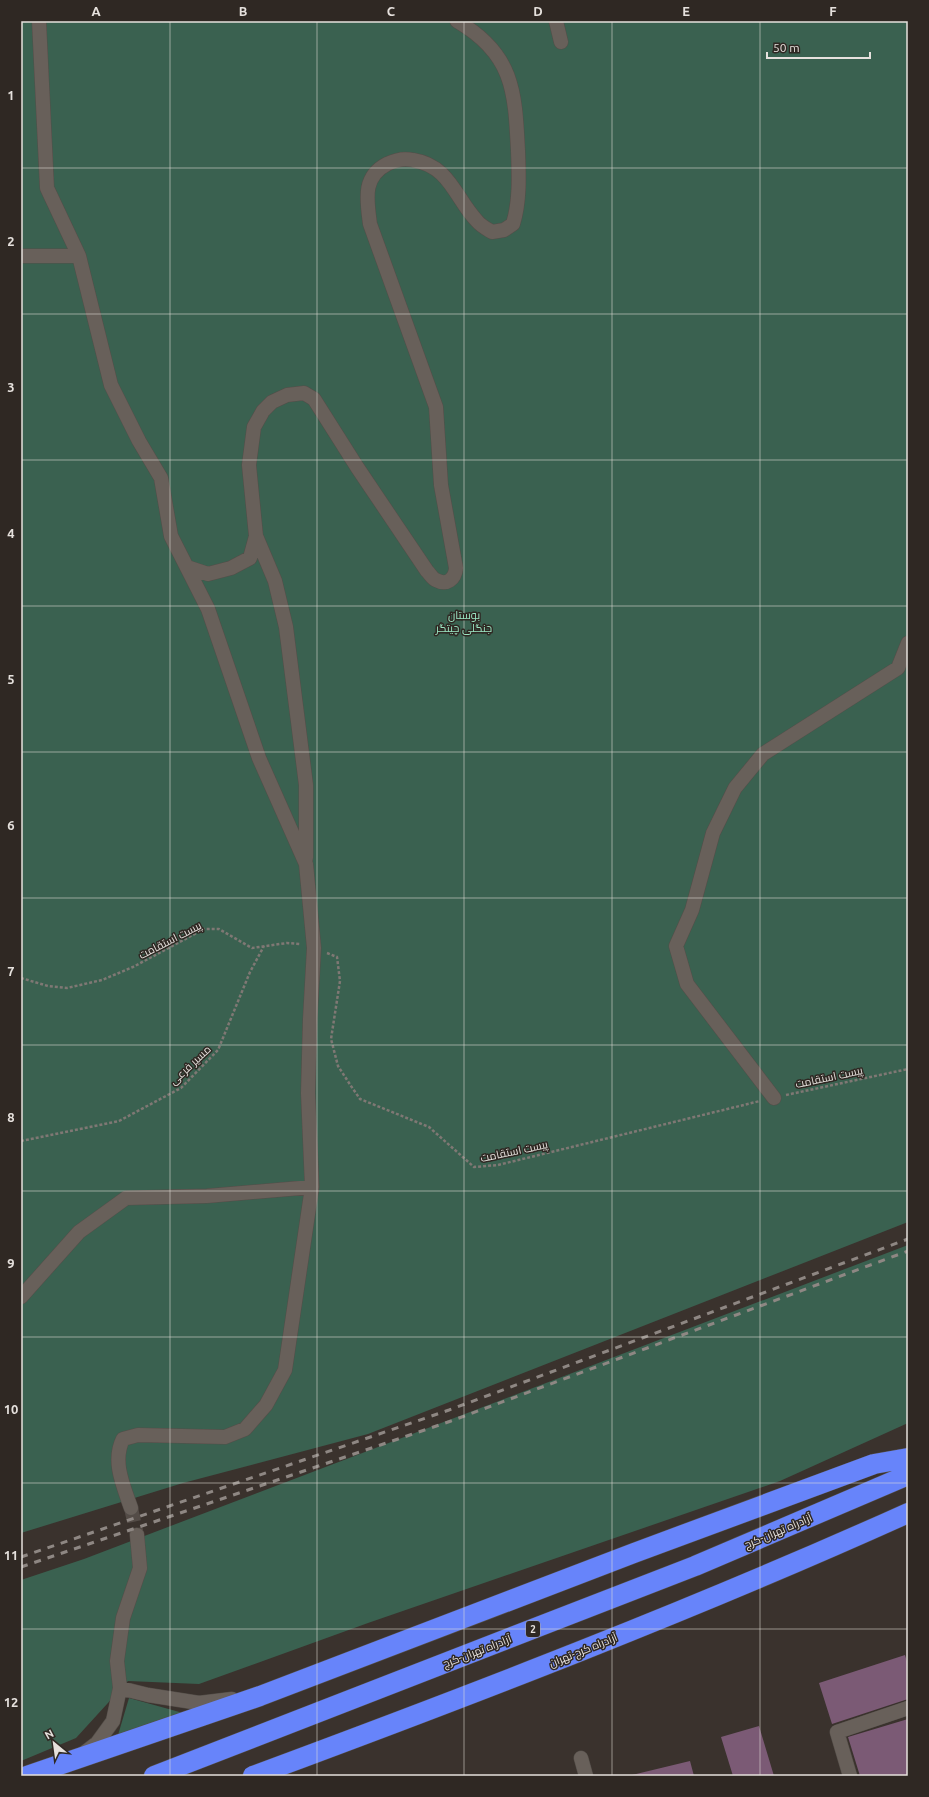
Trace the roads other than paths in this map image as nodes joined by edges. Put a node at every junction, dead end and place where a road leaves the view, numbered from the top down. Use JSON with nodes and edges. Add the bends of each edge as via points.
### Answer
{"nodes":[{"id":1,"x":39,"y":21,"type":"edge"},
{"id":2,"x":457,"y":21,"type":"edge"},
{"id":3,"x":556,"y":21,"type":"edge"},
{"id":4,"x":561,"y":42,"type":"dead end"},
{"id":5,"x":21,"y":256,"type":"edge"},
{"id":6,"x":79,"y":256,"type":"junction"},
{"id":7,"x":256,"y":536,"type":"junction"},
{"id":8,"x":187,"y":567,"type":"junction"},
{"id":9,"x":908,"y":643,"type":"edge"},
{"id":10,"x":306,"y":864,"type":"junction"},
{"id":11,"x":774,"y":1098,"type":"road end"},
{"id":12,"x":312,"y":1187,"type":"junction"},
{"id":13,"x":21,"y":1297,"type":"edge"},
{"id":14,"x":908,"y":1458,"type":"edge"},
{"id":15,"x":908,"y":1475,"type":"edge"},
{"id":16,"x":130,"y":1508,"type":"tunnel mouth"},
{"id":17,"x":908,"y":1513,"type":"edge"},
{"id":18,"x":137,"y":1535,"type":"tunnel mouth"},
{"id":19,"x":120,"y":1688,"type":"junction"},
{"id":20,"x":260,"y":1696,"type":"junction"},
{"id":21,"x":908,"y":1708,"type":"edge"},
{"id":22,"x":581,"y":1758,"type":"dead end"},
{"id":23,"x":75,"y":1759,"type":"junction"},
{"id":24,"x":27,"y":1776,"type":"edge"},
{"id":25,"x":154,"y":1776,"type":"edge"},
{"id":26,"x":253,"y":1776,"type":"edge"},
{"id":27,"x":586,"y":1776,"type":"edge"},
{"id":28,"x":850,"y":1776,"type":"edge"}],
"edges":[{"from":1,"to":6,"type":"street","via":[[47,188]]},
{"from":2,"to":7,"type":"street","via":[[474,31],[497,55],[510,81],[516,107],[519,172],[517,211],[513,224],[504,230],[492,232],[477,222],[444,174],[425,162],[394,160],[380,168],[371,179],[366,192],[370,224],[436,407],[441,485],[456,574],[450,581],[444,582],[435,580],[427,571],[314,399],[304,393],[287,395],[272,402],[254,427],[249,465]]},
{"from":3,"to":4,"type":"street"},
{"from":5,"to":6,"type":"street"},
{"from":6,"to":8,"type":"street","via":[[112,385],[161,478],[171,536]]},
{"from":7,"to":8,"type":"street","via":[[250,558],[231,568],[208,574]]},
{"from":7,"to":10,"type":"street","via":[[275,581],[286,627],[306,785]]},
{"from":8,"to":10,"type":"street","via":[[208,609],[259,758]]},
{"from":9,"to":11,"type":"street","via":[[898,668],[763,754],[735,788],[713,833],[692,910],[676,946],[687,984]]},
{"from":10,"to":12,"type":"street","via":[[314,948],[308,1093]]},
{"from":12,"to":13,"type":"street","via":[[207,1196],[126,1198],[79,1232]]},
{"from":12,"to":16,"type":"street","via":[[285,1370],[266,1406],[245,1429],[225,1436],[138,1435],[124,1439],[118,1449],[120,1475]]},
{"from":14,"to":20,"type":"highway","via":[[874,1464]]},
{"from":15,"to":25,"type":"highway","name":"آزادراه تهران-کرج","number":"2","via":[[695,1566]]},
{"from":17,"to":26,"type":"highway","name":"آزادراه کرج-تهران","via":[[671,1615],[484,1690]]},
{"from":18,"to":19,"type":"street","via":[[140,1568],[123,1618],[117,1661]]},
{"from":19,"to":20,"type":"street","via":[[199,1703]]},
{"from":19,"to":23,"type":"street","via":[[113,1721],[97,1743]]},
{"from":20,"to":23,"type":"highway"},
{"from":21,"to":28,"type":"street","via":[[837,1732]]},
{"from":22,"to":27,"type":"street"},
{"from":23,"to":24,"type":"highway"}]}
